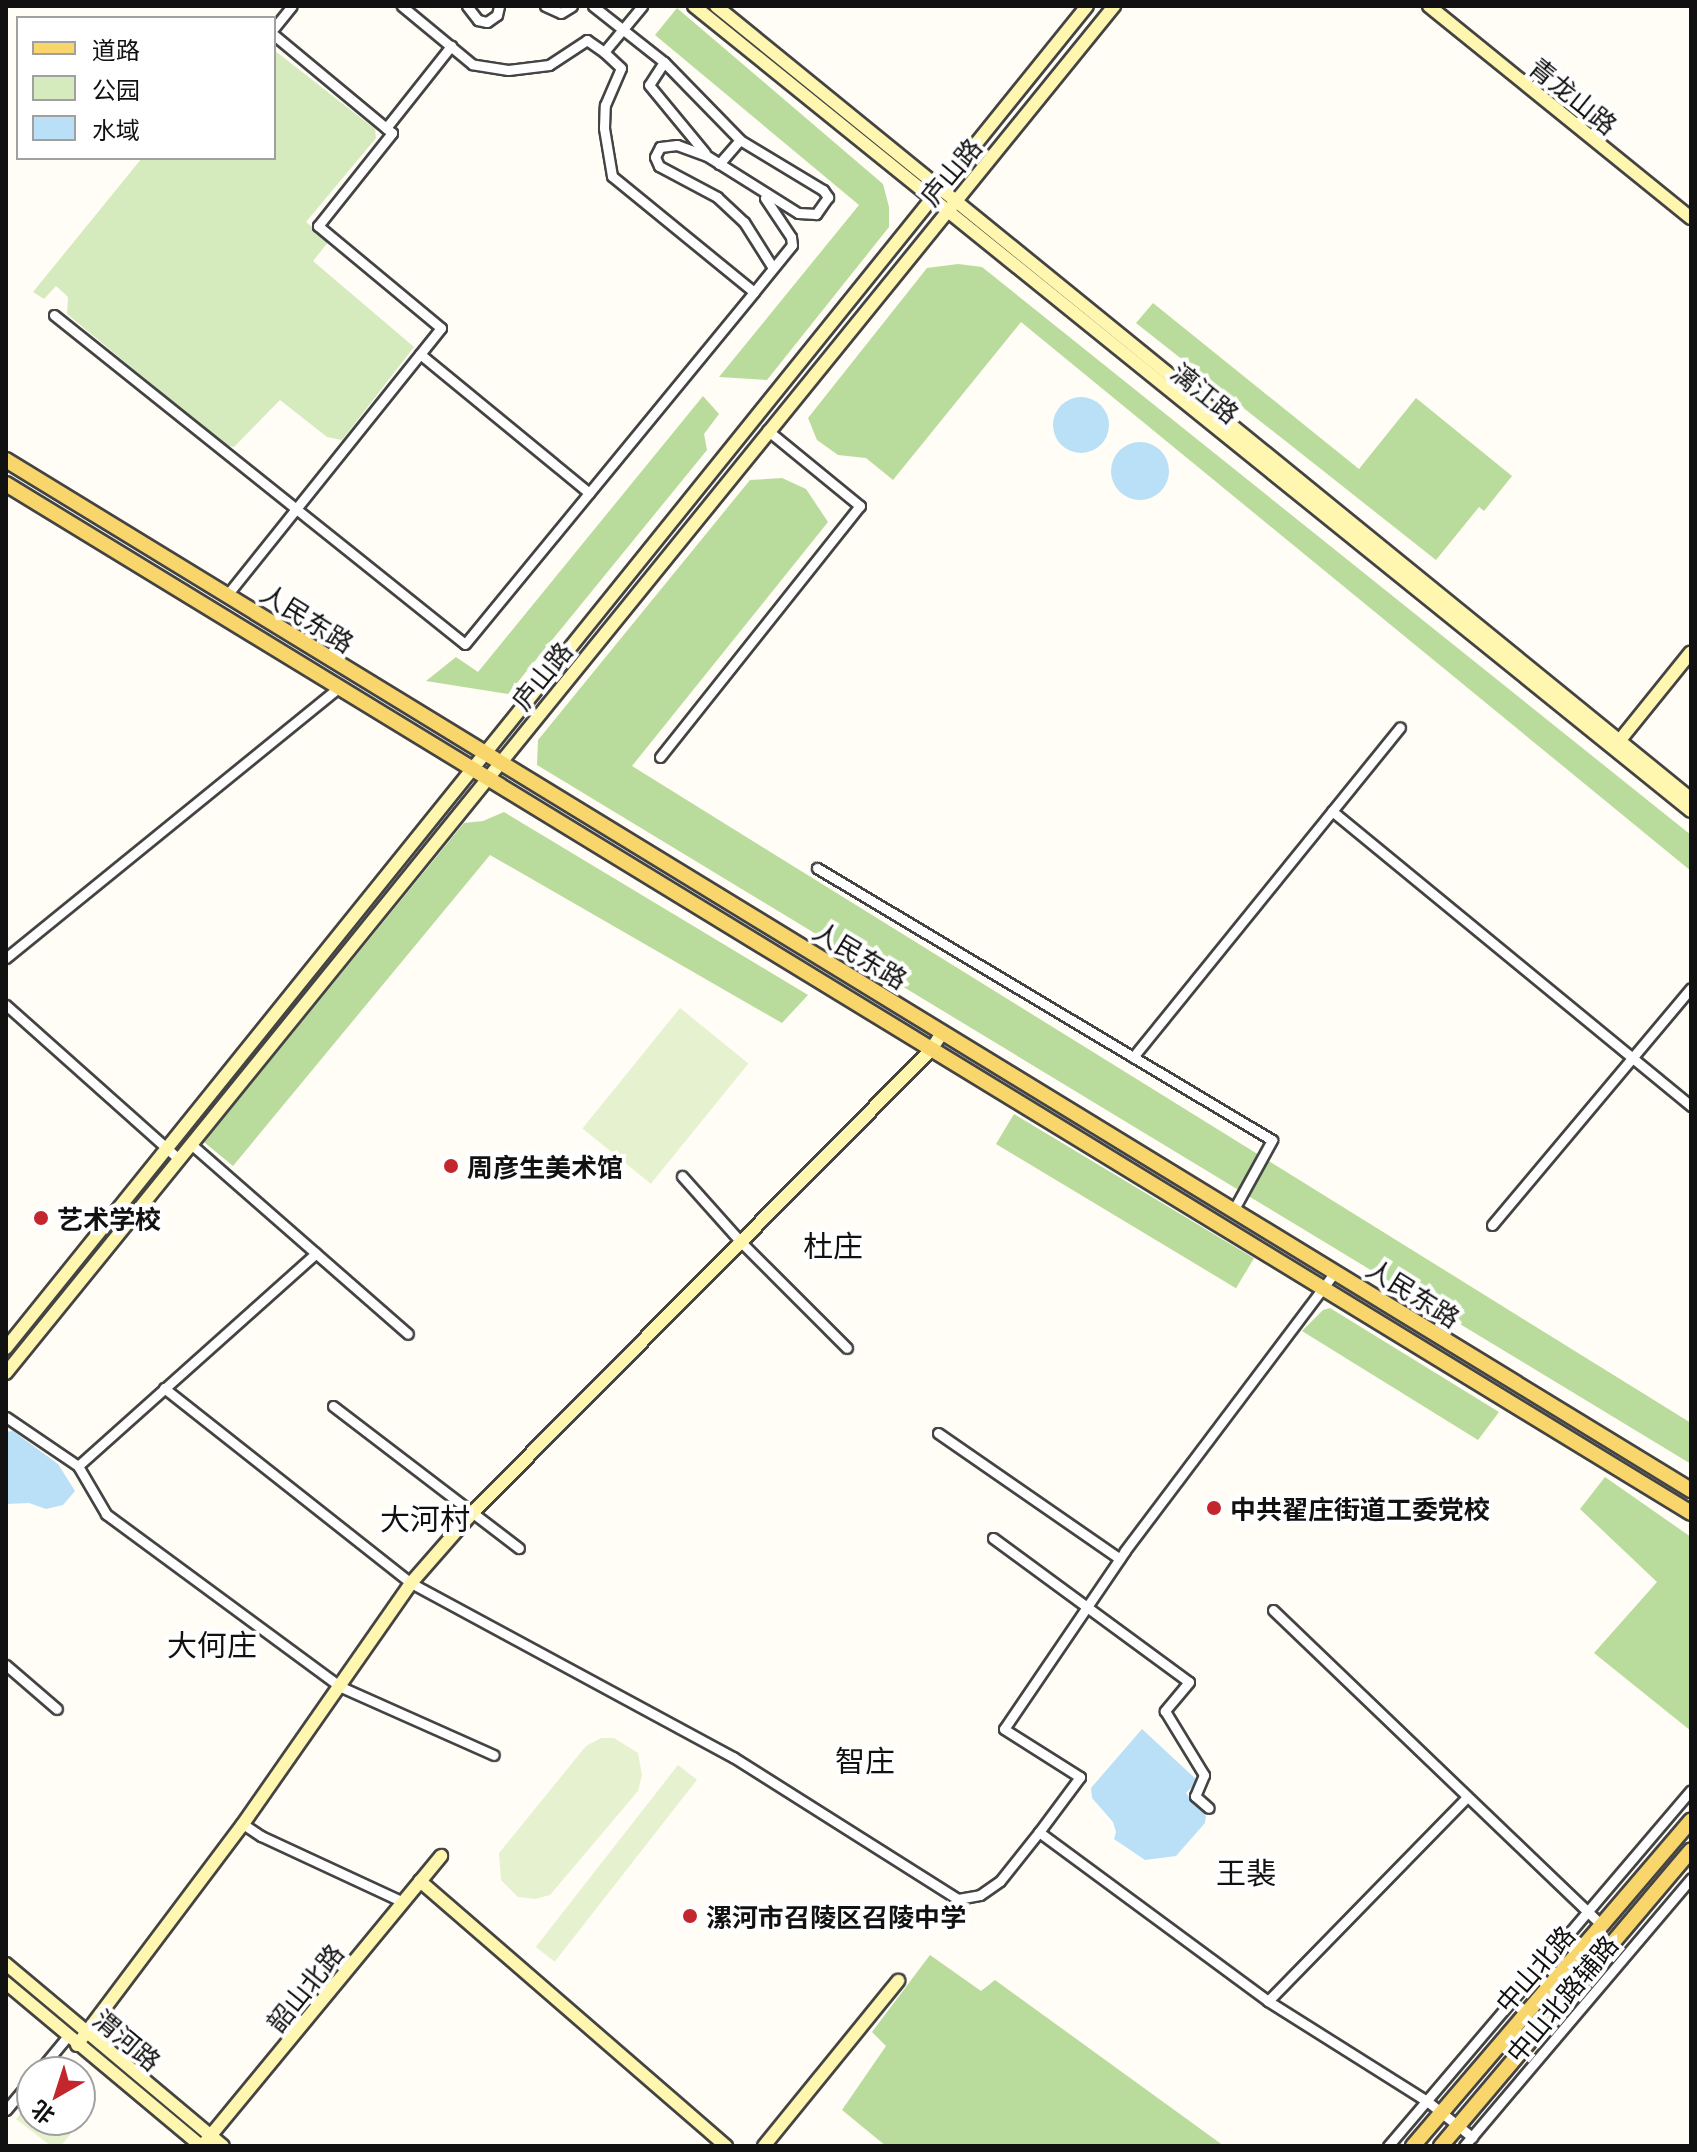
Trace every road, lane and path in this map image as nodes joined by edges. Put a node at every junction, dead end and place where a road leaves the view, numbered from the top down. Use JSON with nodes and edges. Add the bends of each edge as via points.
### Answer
{"nodes":[{"id":1,"x":292,"y":6,"type":"edge"},
{"id":2,"x":402,"y":6,"type":"edge"},
{"id":3,"x":467,"y":6,"type":"edge"},
{"id":4,"x":499,"y":6,"type":"edge"},
{"id":5,"x":545,"y":6,"type":"edge"},
{"id":6,"x":572,"y":6,"type":"edge"},
{"id":7,"x":593,"y":6,"type":"edge"},
{"id":8,"x":642,"y":6,"type":"edge"},
{"id":9,"x":694,"y":6,"type":"edge"},
{"id":10,"x":716,"y":6,"type":"edge"},
{"id":11,"x":1087,"y":6,"type":"edge"},
{"id":12,"x":1114,"y":6,"type":"edge"},
{"id":13,"x":1429,"y":6,"type":"edge"},
{"id":14,"x":276,"y":26,"type":"edge"},
{"id":15,"x":622,"y":30,"type":"junction"},
{"id":16,"x":276,"y":37,"type":"edge"},
{"id":17,"x":451,"y":46,"type":"junction"},
{"id":18,"x":604,"y":52,"type":"junction"},
{"id":19,"x":664,"y":62,"type":"junction"},
{"id":20,"x":386,"y":128,"type":"junction"},
{"id":21,"x":687,"y":133,"type":"junction"},
{"id":22,"x":740,"y":140,"type":"junction"},
{"id":23,"x":677,"y":145,"type":"junction"},
{"id":24,"x":707,"y":156,"type":"junction"},
{"id":25,"x":719,"y":164,"type":"junction"},
{"id":26,"x":940,"y":189,"type":"junction"},
{"id":27,"x":761,"y":192,"type":"junction"},
{"id":28,"x":931,"y":199,"type":"junction"},
{"id":29,"x":954,"y":201,"type":"junction"},
{"id":30,"x":788,"y":208,"type":"junction"},
{"id":31,"x":945,"y":211,"type":"junction"},
{"id":32,"x":779,"y":218,"type":"junction"},
{"id":33,"x":1691,"y":218,"type":"edge"},
{"id":34,"x":773,"y":268,"type":"junction"},
{"id":35,"x":754,"y":292,"type":"junction"},
{"id":36,"x":54,"y":315,"type":"dead end"},
{"id":37,"x":420,"y":354,"type":"junction"},
{"id":38,"x":754,"y":419,"type":"junction"},
{"id":39,"x":767,"y":430,"type":"junction"},
{"id":40,"x":6,"y":460,"type":"edge"},
{"id":41,"x":6,"y":484,"type":"edge"},
{"id":42,"x":589,"y":493,"type":"junction"},
{"id":43,"x":296,"y":509,"type":"junction"},
{"id":44,"x":227,"y":595,"type":"junction"},
{"id":45,"x":1691,"y":652,"type":"edge"},
{"id":46,"x":339,"y":687,"type":"junction"},
{"id":47,"x":1400,"y":727,"type":"dead end"},
{"id":48,"x":1617,"y":744,"type":"junction"},
{"id":49,"x":484,"y":753,"type":"junction"},
{"id":50,"x":660,"y":757,"type":"dead end"},
{"id":51,"x":499,"y":762,"type":"junction"},
{"id":52,"x":470,"y":769,"type":"junction"},
{"id":53,"x":486,"y":778,"type":"junction"},
{"id":54,"x":1691,"y":799,"type":"edge"},
{"id":55,"x":1332,"y":811,"type":"junction"},
{"id":56,"x":1691,"y":811,"type":"edge"},
{"id":57,"x":817,"y":868,"type":"dead end"},
{"id":58,"x":6,"y":958,"type":"edge"},
{"id":59,"x":1691,"y":988,"type":"edge"},
{"id":60,"x":6,"y":1005,"type":"edge"},
{"id":61,"x":943,"y":1032,"type":"junction"},
{"id":62,"x":930,"y":1051,"type":"junction"},
{"id":63,"x":1133,"y":1057,"type":"junction"},
{"id":64,"x":1632,"y":1058,"type":"junction"},
{"id":65,"x":1691,"y":1106,"type":"edge"},
{"id":66,"x":191,"y":1144,"type":"junction"},
{"id":67,"x":167,"y":1148,"type":"junction"},
{"id":68,"x":179,"y":1159,"type":"junction"},
{"id":69,"x":682,"y":1176,"type":"dead end"},
{"id":70,"x":1234,"y":1209,"type":"junction"},
{"id":71,"x":1492,"y":1225,"type":"dead end"},
{"id":72,"x":740,"y":1241,"type":"junction"},
{"id":73,"x":316,"y":1253,"type":"junction"},
{"id":74,"x":1335,"y":1272,"type":"junction"},
{"id":75,"x":1322,"y":1289,"type":"junction"},
{"id":76,"x":408,"y":1334,"type":"dead end"},
{"id":77,"x":6,"y":1348,"type":"edge"},
{"id":78,"x":847,"y":1348,"type":"dead end"},
{"id":79,"x":6,"y":1373,"type":"edge"},
{"id":80,"x":164,"y":1388,"type":"junction"},
{"id":81,"x":333,"y":1406,"type":"dead end"},
{"id":82,"x":6,"y":1417,"type":"edge"},
{"id":83,"x":938,"y":1433,"type":"dead end"},
{"id":84,"x":78,"y":1466,"type":"junction"},
{"id":85,"x":1691,"y":1490,"type":"edge"},
{"id":86,"x":473,"y":1512,"type":"junction"},
{"id":87,"x":1691,"y":1513,"type":"edge"},
{"id":88,"x":993,"y":1538,"type":"dead end"},
{"id":89,"x":519,"y":1548,"type":"dead end"},
{"id":90,"x":1120,"y":1559,"type":"junction"},
{"id":91,"x":411,"y":1583,"type":"junction"},
{"id":92,"x":1088,"y":1606,"type":"junction"},
{"id":93,"x":1273,"y":1610,"type":"dead end"},
{"id":94,"x":6,"y":1665,"type":"edge"},
{"id":95,"x":341,"y":1687,"type":"junction"},
{"id":96,"x":57,"y":1709,"type":"dead end"},
{"id":97,"x":494,"y":1755,"type":"dead end"},
{"id":98,"x":1691,"y":1790,"type":"edge"},
{"id":99,"x":1467,"y":1797,"type":"junction"},
{"id":100,"x":1209,"y":1808,"type":"dead end"},
{"id":101,"x":1691,"y":1820,"type":"edge"},
{"id":102,"x":243,"y":1824,"type":"junction"},
{"id":103,"x":1039,"y":1832,"type":"junction"},
{"id":104,"x":1691,"y":1850,"type":"edge"},
{"id":105,"x":441,"y":1856,"type":"dead end"},
{"id":106,"x":1691,"y":1878,"type":"edge"},
{"id":107,"x":420,"y":1881,"type":"junction"},
{"id":108,"x":403,"y":1902,"type":"junction"},
{"id":109,"x":1587,"y":1913,"type":"junction"},
{"id":110,"x":1602,"y":1926,"type":"junction"},
{"id":111,"x":6,"y":1964,"type":"edge"},
{"id":112,"x":898,"y":1981,"type":"dead end"},
{"id":113,"x":6,"y":1983,"type":"edge"},
{"id":114,"x":1268,"y":2001,"type":"junction"},
{"id":115,"x":86,"y":2033,"type":"junction"},
{"id":116,"x":72,"y":2041,"type":"junction"},
{"id":117,"x":56,"y":2056,"type":"edge"},
{"id":118,"x":1427,"y":2101,"type":"junction"},
{"id":119,"x":1442,"y":2113,"type":"junction"},
{"id":120,"x":1459,"y":2126,"type":"junction"},
{"id":121,"x":1472,"y":2137,"type":"junction"},
{"id":122,"x":204,"y":2143,"type":"edge"},
{"id":123,"x":223,"y":2146,"type":"edge"},
{"id":124,"x":726,"y":2146,"type":"edge"},
{"id":125,"x":764,"y":2146,"type":"edge"},
{"id":126,"x":1388,"y":2146,"type":"edge"},
{"id":127,"x":1413,"y":2146,"type":"edge"},
{"id":128,"x":1441,"y":2146,"type":"edge"},
{"id":129,"x":1464,"y":2146,"type":"edge"}],
"edges":[{"from":1,"to":14,"type":"street"},
{"from":2,"to":17,"type":"street"},
{"from":3,"to":4,"type":"street","via":[[478,20],[487,22]]},
{"from":5,"to":6,"type":"street","via":[[561,13]]},
{"from":7,"to":15,"type":"street"},
{"from":8,"to":15,"type":"street"},
{"from":9,"to":28,"type":"street","name":"漓江路"},
{"from":10,"to":26,"type":"street","name":"漓江路"},
{"from":11,"to":26,"type":"street","name":"庐山路"},
{"from":12,"to":29,"type":"street","name":"庐山路"},
{"from":13,"to":33,"type":"street","name":"青龙山路"},
{"from":15,"to":18,"type":"street"},
{"from":15,"to":19,"type":"street"},
{"from":16,"to":20,"type":"street"},
{"from":17,"to":18,"type":"street","via":[[472,64],[508,70],[549,65],[587,40]]},
{"from":17,"to":20,"type":"street"},
{"from":18,"to":35,"type":"street","via":[[621,68],[605,105],[612,176]]},
{"from":19,"to":21,"type":"street","via":[[649,85]]},
{"from":19,"to":22,"type":"street"},
{"from":20,"to":37,"type":"street","via":[[392,133],[318,226],[441,328]]},
{"from":21,"to":23,"type":"street"},
{"from":21,"to":24,"type":"street"},
{"from":22,"to":25,"type":"street"},
{"from":22,"to":30,"type":"street","via":[[828,197],[816,214]]},
{"from":23,"to":24,"type":"street"},
{"from":23,"to":34,"type":"street","via":[[660,147],[655,157],[659,166],[717,197],[744,222]]},
{"from":24,"to":25,"type":"street"},
{"from":25,"to":27,"type":"street"},
{"from":26,"to":28,"type":"street","name":"庐山路"},
{"from":26,"to":29,"type":"street","name":"漓江路"},
{"from":27,"to":30,"type":"street"},
{"from":27,"to":32,"type":"street"},
{"from":28,"to":31,"type":"street","name":"漓江路"},
{"from":28,"to":38,"type":"street","name":"庐山路"},
{"from":29,"to":31,"type":"street","name":"庐山路"},
{"from":29,"to":48,"type":"street","name":"漓江路"},
{"from":30,"to":32,"type":"street"},
{"from":31,"to":39,"type":"street","name":"庐山路"},
{"from":31,"to":48,"type":"street","name":"漓江路"},
{"from":32,"to":34,"type":"street","via":[[792,245]]},
{"from":34,"to":35,"type":"street"},
{"from":35,"to":42,"type":"street"},
{"from":36,"to":43,"type":"street"},
{"from":37,"to":42,"type":"street"},
{"from":37,"to":43,"type":"street"},
{"from":38,"to":39,"type":"street"},
{"from":38,"to":49,"type":"street","name":"庐山路"},
{"from":39,"to":50,"type":"street","via":[[860,506]]},
{"from":39,"to":51,"type":"street","name":"庐山路"},
{"from":40,"to":44,"type":"main road","name":"人民东路"},
{"from":41,"to":46,"type":"main road","name":"人民东路"},
{"from":42,"to":43,"type":"street","via":[[465,644]]},
{"from":43,"to":44,"type":"street"},
{"from":44,"to":49,"type":"main road","name":"人民东路"},
{"from":45,"to":48,"type":"street"},
{"from":46,"to":52,"type":"main road","name":"人民东路"},
{"from":46,"to":58,"type":"street"},
{"from":47,"to":55,"type":"street"},
{"from":48,"to":54,"type":"street","name":"漓江路"},
{"from":48,"to":56,"type":"street","name":"漓江路"},
{"from":49,"to":51,"type":"main road","name":"人民东路"},
{"from":49,"to":52,"type":"street","name":"庐山路"},
{"from":51,"to":53,"type":"street","name":"庐山路"},
{"from":51,"to":61,"type":"main road","name":"人民东路"},
{"from":52,"to":53,"type":"main road","name":"人民东路"},
{"from":52,"to":67,"type":"street","name":"庐山路"},
{"from":53,"to":62,"type":"main road","name":"人民东路"},
{"from":53,"to":66,"type":"street","name":"庐山路"},
{"from":55,"to":63,"type":"street"},
{"from":55,"to":64,"type":"street"},
{"from":57,"to":63,"type":"street"},
{"from":59,"to":64,"type":"street"},
{"from":60,"to":67,"type":"street"},
{"from":61,"to":62,"type":"street"},
{"from":61,"to":70,"type":"main road","name":"人民东路"},
{"from":62,"to":72,"type":"street"},
{"from":62,"to":75,"type":"main road","name":"人民东路"},
{"from":63,"to":70,"type":"street","via":[[1272,1140]]},
{"from":64,"to":65,"type":"street"},
{"from":64,"to":71,"type":"street"},
{"from":66,"to":68,"type":"street","name":"庐山路"},
{"from":66,"to":73,"type":"street"},
{"from":67,"to":68,"type":"street"},
{"from":67,"to":77,"type":"street","name":"庐山路"},
{"from":68,"to":79,"type":"street","name":"庐山路"},
{"from":69,"to":72,"type":"street"},
{"from":70,"to":74,"type":"main road","name":"人民东路"},
{"from":72,"to":78,"type":"street"},
{"from":72,"to":86,"type":"street"},
{"from":73,"to":76,"type":"street"},
{"from":73,"to":80,"type":"street"},
{"from":74,"to":75,"type":"street"},
{"from":74,"to":85,"type":"main road","name":"人民东路"},
{"from":75,"to":87,"type":"main road","name":"人民东路"},
{"from":75,"to":90,"type":"street"},
{"from":80,"to":84,"type":"street"},
{"from":80,"to":91,"type":"street"},
{"from":81,"to":86,"type":"street"},
{"from":82,"to":84,"type":"street"},
{"from":83,"to":90,"type":"street"},
{"from":84,"to":95,"type":"street","via":[[106,1514]]},
{"from":86,"to":89,"type":"street"},
{"from":86,"to":91,"type":"street"},
{"from":88,"to":92,"type":"street"},
{"from":90,"to":92,"type":"street"},
{"from":91,"to":95,"type":"street"},
{"from":91,"to":103,"type":"street","via":[[733,1757],[958,1899],[980,1895],[1000,1881]]},
{"from":92,"to":100,"type":"street","via":[[1189,1682],[1165,1711],[1204,1775],[1195,1796]]},
{"from":92,"to":103,"type":"street","via":[[1004,1729],[1080,1777]]},
{"from":93,"to":99,"type":"street"},
{"from":94,"to":96,"type":"street"},
{"from":95,"to":97,"type":"street"},
{"from":95,"to":102,"type":"street"},
{"from":98,"to":109,"type":"street","name":"中山北路辅路"},
{"from":99,"to":109,"type":"street"},
{"from":99,"to":114,"type":"street"},
{"from":101,"to":110,"type":"main road","name":"中山北路"},
{"from":102,"to":108,"type":"street"},
{"from":102,"to":115,"type":"street"},
{"from":103,"to":114,"type":"street"},
{"from":104,"to":120,"type":"main road","name":"中山北路"},
{"from":105,"to":107,"type":"street","name":"韶山北路"},
{"from":106,"to":121,"type":"street","name":"中山北路辅路"},
{"from":107,"to":108,"type":"street","name":"韶山北路"},
{"from":107,"to":124,"type":"street"},
{"from":108,"to":122,"type":"street","name":"韶山北路"},
{"from":109,"to":110,"type":"street"},
{"from":109,"to":118,"type":"street","name":"中山北路辅路"},
{"from":110,"to":119,"type":"main road","name":"中山北路"},
{"from":111,"to":115,"type":"street","name":"渭河路"},
{"from":112,"to":125,"type":"street"},
{"from":113,"to":116,"type":"street","name":"渭河路"},
{"from":114,"to":118,"type":"street"},
{"from":115,"to":116,"type":"street"},
{"from":115,"to":122,"type":"street","name":"渭河路"},
{"from":116,"to":117,"type":"street"},
{"from":116,"to":122,"type":"street","name":"渭河路"},
{"from":118,"to":119,"type":"street"},
{"from":118,"to":126,"type":"street","name":"中山北路辅路"},
{"from":119,"to":120,"type":"street"},
{"from":119,"to":127,"type":"main road","name":"中山北路"},
{"from":120,"to":121,"type":"street"},
{"from":120,"to":128,"type":"main road","name":"中山北路"},
{"from":121,"to":129,"type":"street","name":"中山北路辅路"},
{"from":122,"to":123,"type":"street","name":"渭河路"}]}
